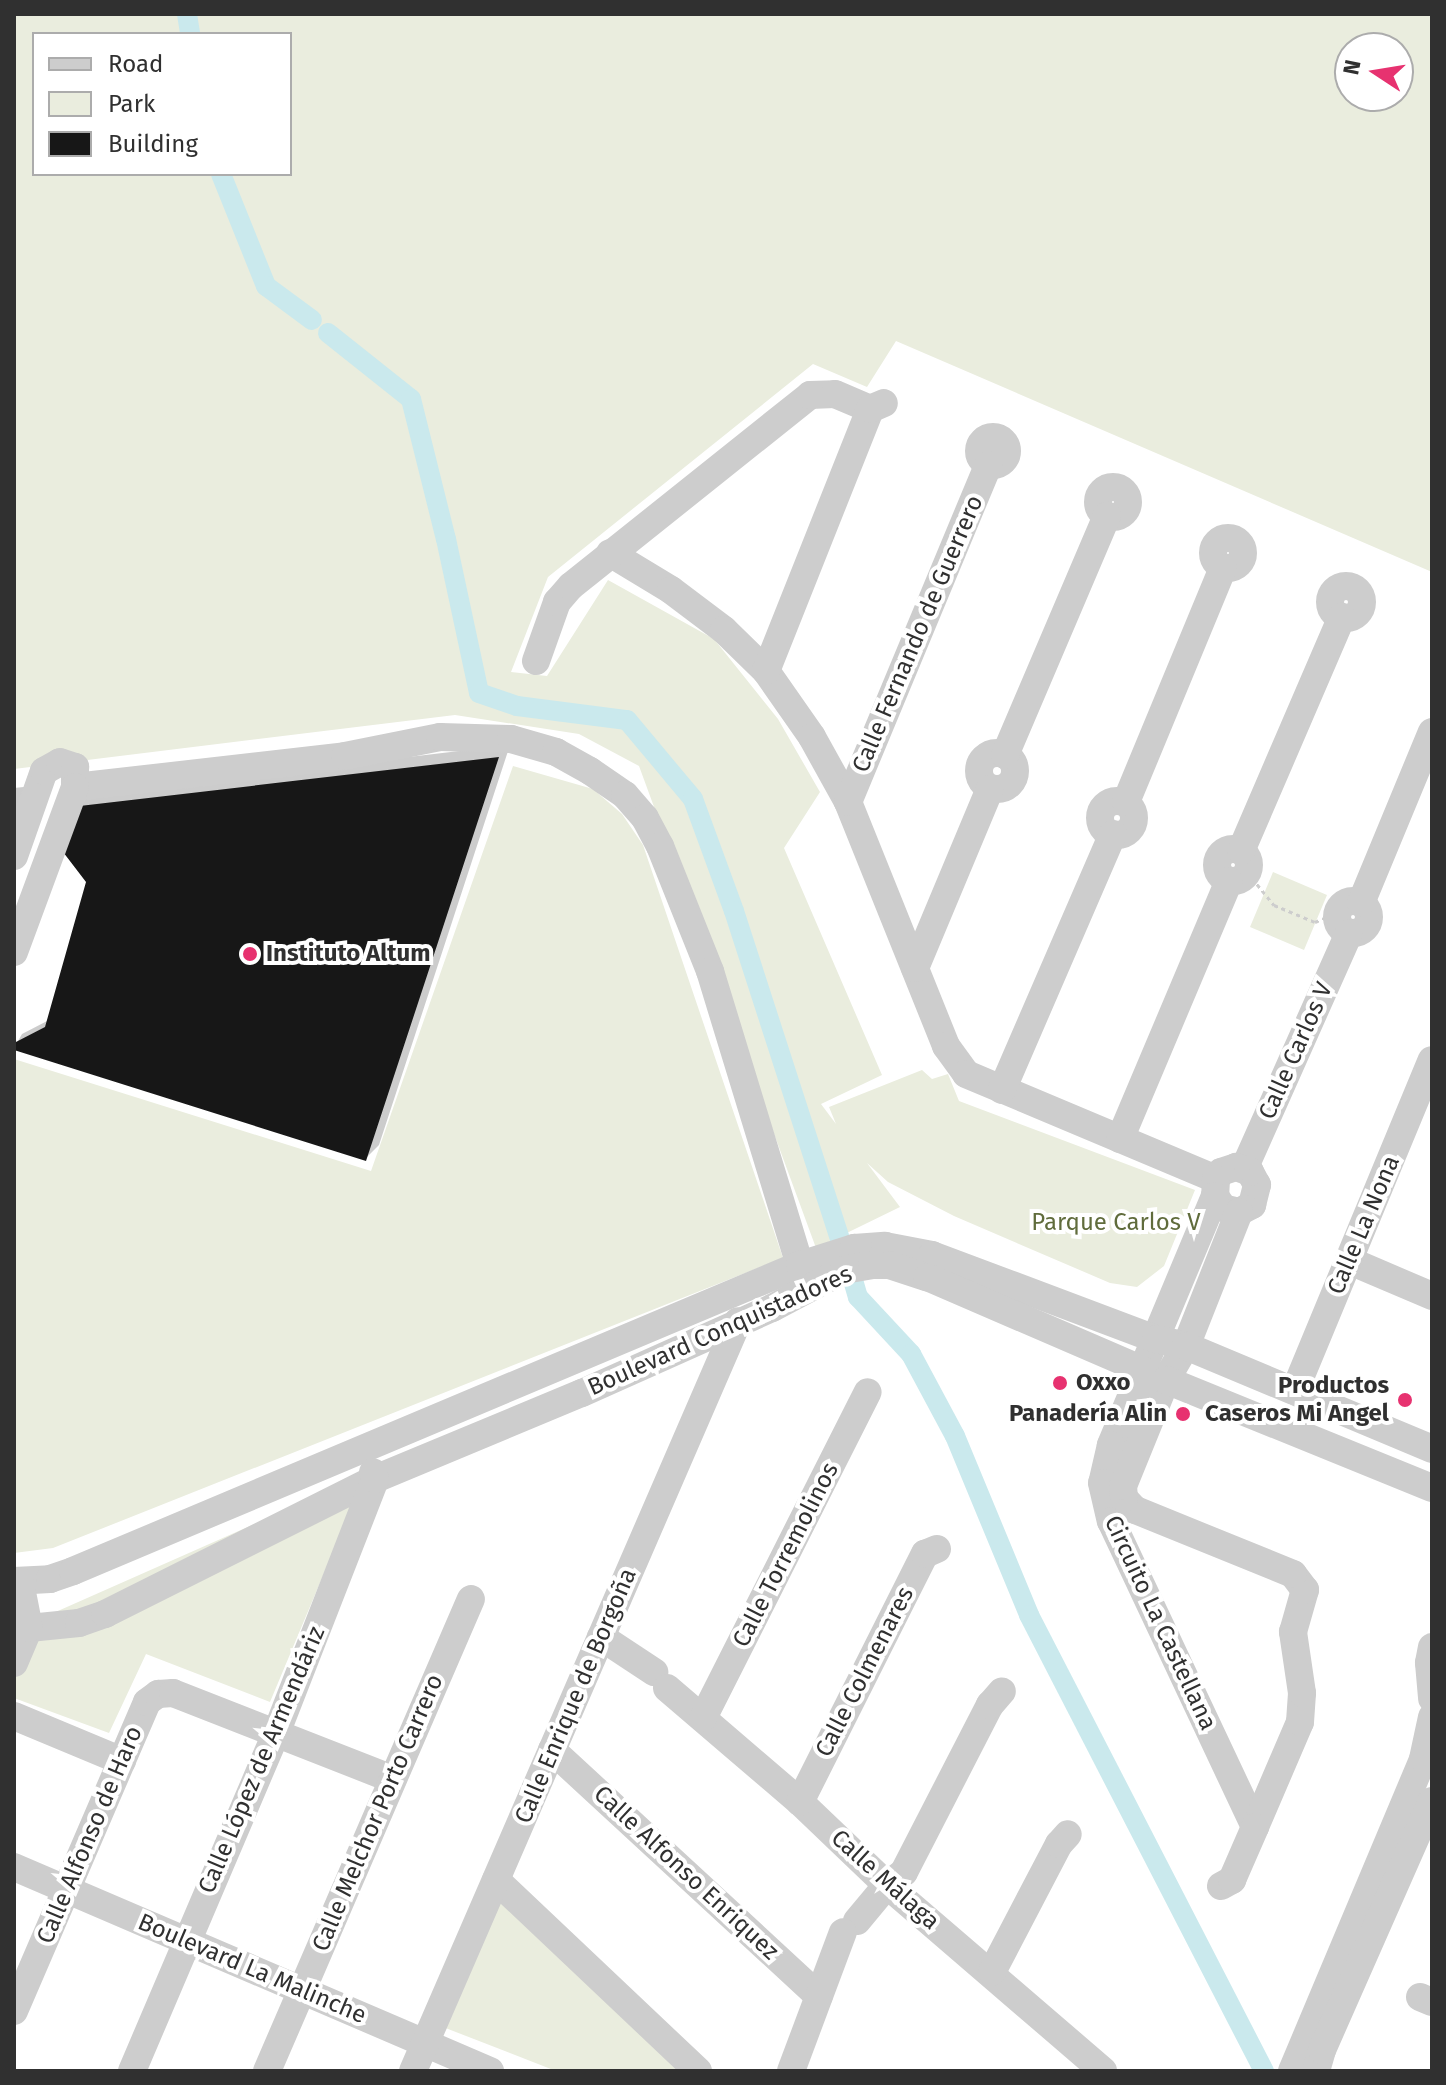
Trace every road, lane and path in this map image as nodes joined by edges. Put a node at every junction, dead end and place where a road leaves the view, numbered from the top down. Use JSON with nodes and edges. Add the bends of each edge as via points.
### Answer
{"nodes":[{"id":1,"x":988,"y":465,"type":"dead end"},
{"id":2,"x":1107,"y":516,"type":"dead end"},
{"id":3,"x":610,"y":553,"type":"junction"},
{"id":4,"x":1223,"y":568,"type":"dead end"},
{"id":5,"x":1342,"y":617,"type":"dead end"},
{"id":6,"x":536,"y":661,"type":"dead end"},
{"id":7,"x":766,"y":671,"type":"junction"},
{"id":8,"x":1432,"y":732,"type":"edge"},
{"id":9,"x":26,"y":784,"type":"edge"},
{"id":10,"x":75,"y":787,"type":"junction"},
{"id":11,"x":848,"y":802,"type":"junction"},
{"id":12,"x":14,"y":856,"type":"edge"},
{"id":13,"x":1239,"y":868,"type":"junction"},
{"id":14,"x":1349,"y":916,"type":"junction"},
{"id":15,"x":14,"y":952,"type":"edge"},
{"id":16,"x":915,"y":968,"type":"junction"},
{"id":17,"x":1432,"y":1060,"type":"edge"},
{"id":18,"x":1002,"y":1090,"type":"junction"},
{"id":19,"x":1120,"y":1139,"type":"junction"},
{"id":20,"x":1244,"y":1169,"type":"junction"},
{"id":21,"x":1216,"y":1187,"type":"junction"},
{"id":22,"x":1239,"y":1212,"type":"junction"},
{"id":23,"x":1350,"y":1261,"type":"junction"},
{"id":24,"x":800,"y":1265,"type":"junction"},
{"id":25,"x":1432,"y":1296,"type":"edge"},
{"id":26,"x":738,"y":1321,"type":"junction"},
{"id":27,"x":1156,"y":1339,"type":"junction"},
{"id":28,"x":1186,"y":1346,"type":"junction"},
{"id":29,"x":1154,"y":1375,"type":"junction"},
{"id":30,"x":1295,"y":1390,"type":"junction"},
{"id":31,"x":868,"y":1392,"type":"dead end"},
{"id":32,"x":366,"y":1447,"type":"junction"},
{"id":33,"x":1432,"y":1449,"type":"edge"},
{"id":34,"x":375,"y":1479,"type":"junction"},
{"id":35,"x":1432,"y":1488,"type":"edge"},
{"id":36,"x":1114,"y":1501,"type":"junction"},
{"id":37,"x":937,"y":1549,"type":"dead end"},
{"id":38,"x":17,"y":1582,"type":"edge"},
{"id":39,"x":471,"y":1599,"type":"dead end"},
{"id":40,"x":22,"y":1627,"type":"edge"},
{"id":41,"x":601,"y":1637,"type":"junction"},
{"id":42,"x":1432,"y":1647,"type":"edge"},
{"id":43,"x":14,"y":1663,"type":"edge"},
{"id":44,"x":1002,"y":1691,"type":"dead end"},
{"id":45,"x":1432,"y":1699,"type":"edge"},
{"id":46,"x":14,"y":1716,"type":"edge"},
{"id":47,"x":1432,"y":1717,"type":"edge"},
{"id":48,"x":703,"y":1718,"type":"junction"},
{"id":49,"x":277,"y":1731,"type":"junction"},
{"id":50,"x":552,"y":1750,"type":"junction"},
{"id":51,"x":122,"y":1761,"type":"junction"},
{"id":52,"x":393,"y":1779,"type":"junction"},
{"id":53,"x":1432,"y":1801,"type":"edge"},
{"id":54,"x":800,"y":1802,"type":"junction"},
{"id":55,"x":1255,"y":1827,"type":"junction"},
{"id":56,"x":1068,"y":1834,"type":"dead end"},
{"id":57,"x":14,"y":1867,"type":"edge"},
{"id":58,"x":496,"y":1880,"type":"junction"},
{"id":59,"x":887,"y":1885,"type":"junction"},
{"id":60,"x":1221,"y":1886,"type":"dead end"},
{"id":61,"x":66,"y":1890,"type":"junction"},
{"id":62,"x":186,"y":1941,"type":"junction"},
{"id":63,"x":992,"y":1972,"type":"junction"},
{"id":64,"x":301,"y":1990,"type":"junction"},
{"id":65,"x":819,"y":1996,"type":"junction"},
{"id":66,"x":14,"y":2011,"type":"edge"},
{"id":67,"x":425,"y":2043,"type":"junction"},
{"id":68,"x":132,"y":2071,"type":"edge"},
{"id":69,"x":267,"y":2071,"type":"edge"},
{"id":70,"x":413,"y":2071,"type":"edge"},
{"id":71,"x":490,"y":2071,"type":"edge"},
{"id":72,"x":698,"y":2071,"type":"edge"},
{"id":73,"x":791,"y":2071,"type":"edge"},
{"id":74,"x":1103,"y":2071,"type":"edge"},
{"id":75,"x":1292,"y":2071,"type":"edge"},
{"id":76,"x":1316,"y":2071,"type":"edge"}],
"edges":[{"from":1,"to":11,"type":"street","name":"Calle Fernando de Guerrero"},
{"from":2,"to":16,"type":"street","via":[[1005,755],[1014,764],[1015,776],[1003,789],[990,789]]},
{"from":3,"to":6,"type":"street","via":[[557,602]]},
{"from":3,"to":7,"type":"street","via":[[671,590]]},
{"from":3,"to":7,"type":"street","via":[[810,395],[835,394],[877,406]]},
{"from":4,"to":18,"type":"street","via":[[1126,802],[1109,803],[1101,812],[1103,827],[1113,834]]},
{"from":5,"to":13,"type":"street"},
{"from":7,"to":11,"type":"street"},
{"from":8,"to":14,"type":"street","name":"Calle Carlos V"},
{"from":9,"to":10,"type":"street","via":[[60,762],[75,767]]},
{"from":9,"to":12,"type":"street"},
{"from":10,"to":15,"type":"street"},
{"from":10,"to":24,"type":"street","via":[[345,756],[440,737],[511,739],[556,752],[590,771],[625,795],[660,846],[710,971]]},
{"from":11,"to":16,"type":"street"},
{"from":13,"to":14,"type":"path","via":[[1274,905],[1315,922]]},
{"from":13,"to":19,"type":"street"},
{"from":14,"to":20,"type":"street","name":"Calle Carlos V"},
{"from":16,"to":18,"type":"street","via":[[954,1062],[966,1074]]},
{"from":17,"to":23,"type":"street","name":"Calle La Nona"},
{"from":18,"to":19,"type":"street"},
{"from":19,"to":21,"type":"street"},
{"from":20,"to":21,"type":"street","via":[[1228,1168]]},
{"from":20,"to":22,"type":"street","via":[[1255,1178],[1258,1192],[1252,1205]]},
{"from":21,"to":22,"type":"street","via":[[1223,1208]]},
{"from":21,"to":27,"type":"street"},
{"from":22,"to":28,"type":"street"},
{"from":23,"to":25,"type":"street"},
{"from":23,"to":30,"type":"street","name":"Calle La Nona"},
{"from":24,"to":27,"type":"street","name":"Boulevard Conquistadores","via":[[869,1247],[932,1255]]},
{"from":24,"to":32,"type":"street","name":"Boulevard Conquistadores"},
{"from":26,"to":29,"type":"street","name":"Boulevard Conquistadores","via":[[844,1270],[889,1265]]},
{"from":26,"to":34,"type":"street","name":"Boulevard Conquistadores"},
{"from":26,"to":41,"type":"street","name":"Calle Enrique de Borgoña"},
{"from":27,"to":28,"type":"street","name":"Boulevard Conquistadores"},
{"from":27,"to":29,"type":"street"},
{"from":28,"to":29,"type":"street"},
{"from":28,"to":30,"type":"street","name":"Boulevard Conquistadores"},
{"from":29,"to":35,"type":"street","name":"Boulevard Conquistadores"},
{"from":29,"to":36,"type":"street","name":"Circuito La Castellana","via":[[1103,1467]]},
{"from":30,"to":33,"type":"street","name":"Boulevard Conquistadores"},
{"from":31,"to":48,"type":"street","name":"Calle Torremolinos"},
{"from":32,"to":34,"type":"street"},
{"from":32,"to":38,"type":"street","name":"Boulevard Conquistadores","via":[[73,1571]]},
{"from":34,"to":40,"type":"street","name":"Boulevard Conquistadores","via":[[105,1614],[79,1623]]},
{"from":34,"to":49,"type":"street","name":"Calle López de Armendáriz"},
{"from":36,"to":55,"type":"street","name":"Circuito La Castellana"},
{"from":36,"to":55,"type":"street","name":"Circuito La Castellana","via":[[1293,1574],[1305,1590],[1293,1632],[1302,1693],[1300,1722]]},
{"from":37,"to":54,"type":"street","name":"Calle Colmenares","via":[[925,1554]]},
{"from":38,"to":40,"type":"street"},
{"from":39,"to":52,"type":"street","name":"Calle Melchor Porto Carrero"},
{"from":40,"to":43,"type":"street"},
{"from":41,"to":48,"type":"street","name":"Calle Málaga"},
{"from":41,"to":50,"type":"street","name":"Calle Enrique de Borgoña"},
{"from":42,"to":45,"type":"street"},
{"from":44,"to":59,"type":"street","via":[[904,1872]]},
{"from":46,"to":51,"type":"street"},
{"from":47,"to":75,"type":"street","via":[[1423,1759]]},
{"from":48,"to":54,"type":"street","name":"Calle Málaga"},
{"from":49,"to":51,"type":"street","name":"Calle Alfonso de Haro","via":[[165,1692],[147,1702]]},
{"from":49,"to":52,"type":"street"},
{"from":49,"to":62,"type":"street","name":"Calle López de Armendáriz"},
{"from":50,"to":58,"type":"street","name":"Calle Enrique de Borgoña"},
{"from":50,"to":65,"type":"street","name":"Calle Alfonso Enriquez"},
{"from":51,"to":61,"type":"street","name":"Calle Alfonso de Haro"},
{"from":52,"to":64,"type":"street","name":"Calle Melchor Porto Carrero"},
{"from":53,"to":76,"type":"street"},
{"from":54,"to":59,"type":"street","name":"Calle Málaga"},
{"from":55,"to":60,"type":"street","name":"Circuito La Castellana","via":[[1232,1880]]},
{"from":56,"to":63,"type":"street"},
{"from":57,"to":61,"type":"street","name":"Boulevard La Malinche"},
{"from":58,"to":67,"type":"street","name":"Calle Enrique de Borgoña"},
{"from":58,"to":72,"type":"street"},
{"from":59,"to":63,"type":"street","name":"Calle Málaga"},
{"from":59,"to":65,"type":"street","via":[[850,1927]]},
{"from":61,"to":62,"type":"street","name":"Boulevard La Malinche"},
{"from":61,"to":66,"type":"street","name":"Calle Alfonso de Haro"},
{"from":62,"to":64,"type":"street","name":"Boulevard La Malinche"},
{"from":62,"to":68,"type":"street","name":"Calle López de Armendáriz"},
{"from":63,"to":74,"type":"street","name":"Calle Málaga"},
{"from":64,"to":67,"type":"street","name":"Boulevard La Malinche"},
{"from":64,"to":69,"type":"street","name":"Calle Melchor Porto Carrero"},
{"from":65,"to":73,"type":"street"},
{"from":67,"to":70,"type":"street","name":"Calle Enrique de Borgoña"},
{"from":67,"to":71,"type":"street","name":"Boulevard La Malinche"}]}
